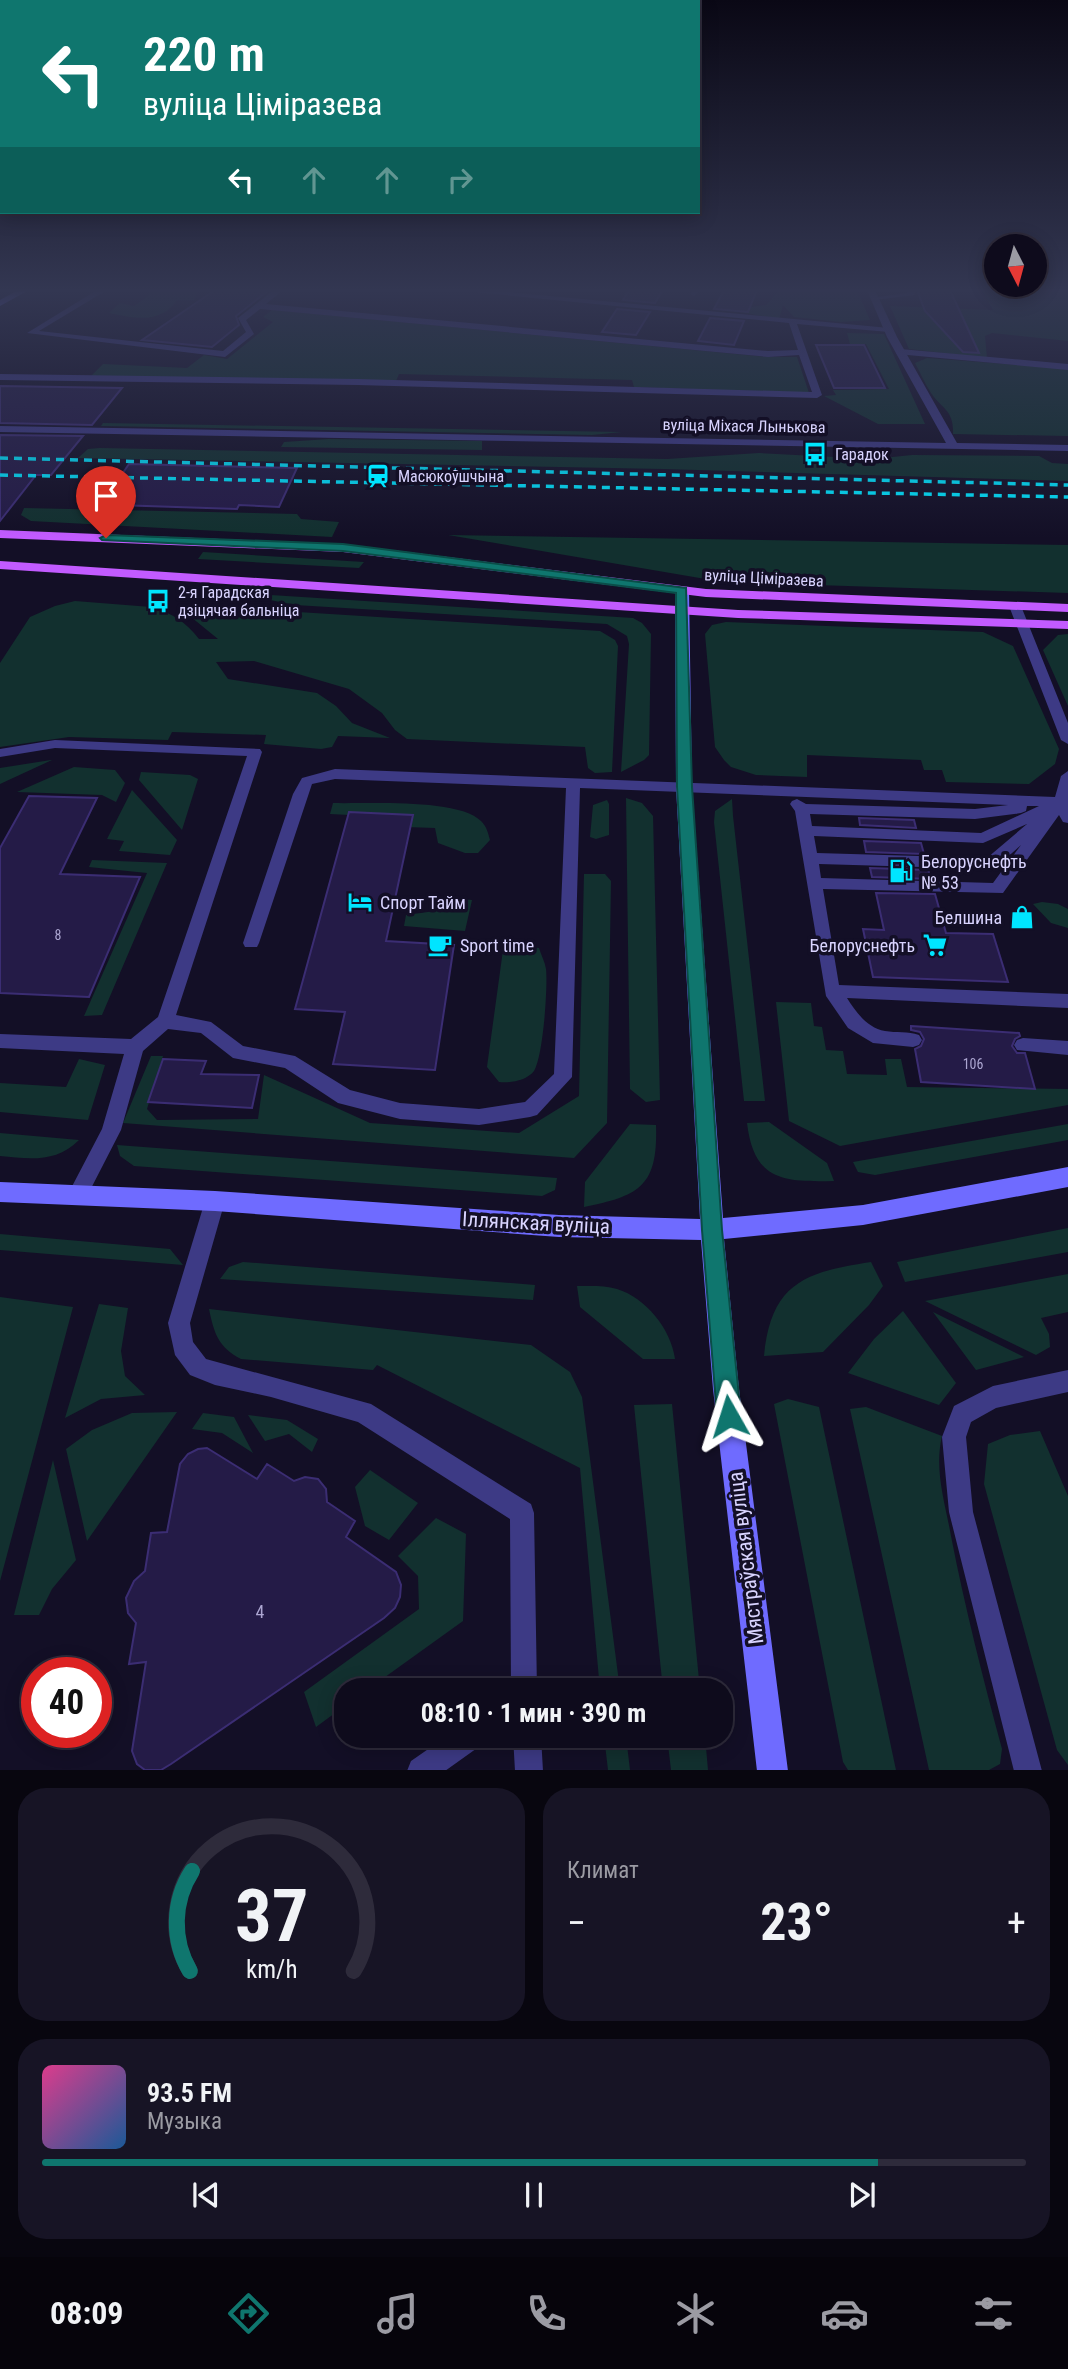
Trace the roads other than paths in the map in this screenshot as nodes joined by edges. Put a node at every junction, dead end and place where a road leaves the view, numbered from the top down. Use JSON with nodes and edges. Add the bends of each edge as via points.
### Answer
{"nodes":[{"id":1,"x":810,"y":373,"type":"edge"},
{"id":2,"x":912,"y":373,"type":"edge"},
{"id":3,"x":0,"y":377,"type":"edge"},
{"id":4,"x":0,"y":429,"type":"edge"},
{"id":5,"x":953,"y":446,"type":"junction"},
{"id":6,"x":1068,"y":448,"type":"edge"},
{"id":7,"x":0,"y":534,"type":"edge"},
{"id":8,"x":0,"y":565,"type":"edge"},
{"id":9,"x":682,"y":600,"type":"junction"},
{"id":10,"x":1015,"y":606,"type":"junction"},
{"id":11,"x":1068,"y":608,"type":"edge"},
{"id":12,"x":1021,"y":623,"type":"junction"},
{"id":13,"x":1068,"y":625,"type":"edge"},
{"id":14,"x":1068,"y":740,"type":"edge"},
{"id":15,"x":0,"y":753,"type":"edge"},
{"id":16,"x":1068,"y":776,"type":"edge"},
{"id":17,"x":573,"y":785,"type":"junction"},
{"id":18,"x":684,"y":787,"type":"junction"},
{"id":19,"x":783,"y":792,"type":"junction"},
{"id":20,"x":1061,"y":802,"type":"junction"},
{"id":21,"x":802,"y":809,"type":"junction"},
{"id":22,"x":1068,"y":818,"type":"edge"},
{"id":23,"x":807,"y":831,"type":"junction"},
{"id":24,"x":811,"y":858,"type":"junction"},
{"id":25,"x":816,"y":883,"type":"junction"},
{"id":26,"x":251,"y":943,"type":"dead end"},
{"id":27,"x":832,"y":991,"type":"junction"},
{"id":28,"x":1068,"y":1001,"type":"edge"},
{"id":29,"x":165,"y":1021,"type":"junction"},
{"id":30,"x":913,"y":1040,"type":"dead end"},
{"id":31,"x":0,"y":1041,"type":"edge"},
{"id":32,"x":1023,"y":1045,"type":"dead end"},
{"id":33,"x":135,"y":1047,"type":"junction"},
{"id":34,"x":1068,"y":1048,"type":"edge"},
{"id":35,"x":1068,"y":1177,"type":"edge"},
{"id":36,"x":0,"y":1192,"type":"edge"},
{"id":37,"x":77,"y":1196,"type":"junction"},
{"id":38,"x":215,"y":1201,"type":"junction"},
{"id":39,"x":712,"y":1230,"type":"junction"},
{"id":40,"x":1068,"y":1381,"type":"edge"},
{"id":41,"x":524,"y":1678,"type":"edge"},
{"id":42,"x":453,"y":1748,"type":"edge"},
{"id":43,"x":528,"y":1748,"type":"edge"},
{"id":44,"x":421,"y":1770,"type":"edge"},
{"id":45,"x":529,"y":1770,"type":"edge"},
{"id":46,"x":773,"y":1770,"type":"edge"},
{"id":47,"x":1028,"y":1770,"type":"edge"}],
"edges":[{"from":1,"to":3,"type":"lane","via":[[817,395]]},
{"from":2,"to":5,"type":"street"},
{"from":4,"to":5,"type":"street","name":"вуліца Міхася Лынькова"},
{"from":5,"to":6,"type":"street","name":"вуліца Міхася Лынькова"},
{"from":7,"to":9,"type":"main road","name":"вуліца Ціміразева","via":[[343,548]]},
{"from":8,"to":9,"type":"main road","name":"вуліца Ціміразева"},
{"from":9,"to":10,"type":"main road","name":"вуліца Ціміразева"},
{"from":9,"to":12,"type":"main road","name":"вуліца Ціміразева"},
{"from":9,"to":18,"type":"street","name":"Мястраўская вуліца"},
{"from":10,"to":11,"type":"main road","name":"вуліца Ціміразева"},
{"from":10,"to":12,"type":"lane"},
{"from":12,"to":13,"type":"main road","name":"вуліца Ціміразева"},
{"from":12,"to":14,"type":"lane"},
{"from":15,"to":29,"type":"lane","via":[[55,744],[256,752]]},
{"from":16,"to":20,"type":"lane"},
{"from":17,"to":18,"type":"lane"},
{"from":17,"to":26,"type":"lane","via":[[335,774],[307,780]]},
{"from":17,"to":29,"type":"lane","via":[[564,1077],[530,1109],[479,1117],[400,1111],[345,1097],[289,1061],[239,1054],[205,1027]]},
{"from":18,"to":19,"type":"lane"},
{"from":18,"to":39,"type":"street","name":"Мястраўская вуліца"},
{"from":19,"to":20,"type":"lane"},
{"from":19,"to":21,"type":"lane"},
{"from":20,"to":21,"type":"lane","via":[[975,814]]},
{"from":20,"to":22,"type":"lane"},
{"from":20,"to":23,"type":"lane","via":[[983,838]]},
{"from":20,"to":24,"type":"lane","via":[[990,864]]},
{"from":20,"to":25,"type":"lane","via":[[997,890]]},
{"from":21,"to":23,"type":"lane"},
{"from":23,"to":24,"type":"lane"},
{"from":24,"to":25,"type":"lane"},
{"from":25,"to":27,"type":"lane"},
{"from":27,"to":28,"type":"lane"},
{"from":27,"to":30,"type":"lane","via":[[854,1023],[879,1038]]},
{"from":29,"to":33,"type":"lane"},
{"from":31,"to":33,"type":"lane"},
{"from":32,"to":34,"type":"lane"},
{"from":33,"to":37,"type":"lane","via":[[111,1130]]},
{"from":35,"to":39,"type":"street","name":"Іллянская вуліца","via":[[863,1215]]},
{"from":36,"to":37,"type":"street","name":"Іллянская вуліца"},
{"from":37,"to":38,"type":"street","name":"Іллянская вуліца"},
{"from":38,"to":39,"type":"street","name":"Іллянская вуліца","via":[[559,1226]]},
{"from":38,"to":41,"type":"lane","via":[[179,1323],[183,1347],[198,1367],[215,1374],[363,1412],[522,1513]]},
{"from":39,"to":46,"type":"street","name":"Мястраўская вуліца","via":[[726,1389]]},
{"from":40,"to":47,"type":"lane","via":[[993,1397],[961,1414],[954,1437],[961,1512]]},
{"from":42,"to":44,"type":"lane"},
{"from":43,"to":45,"type":"lane"}]}
